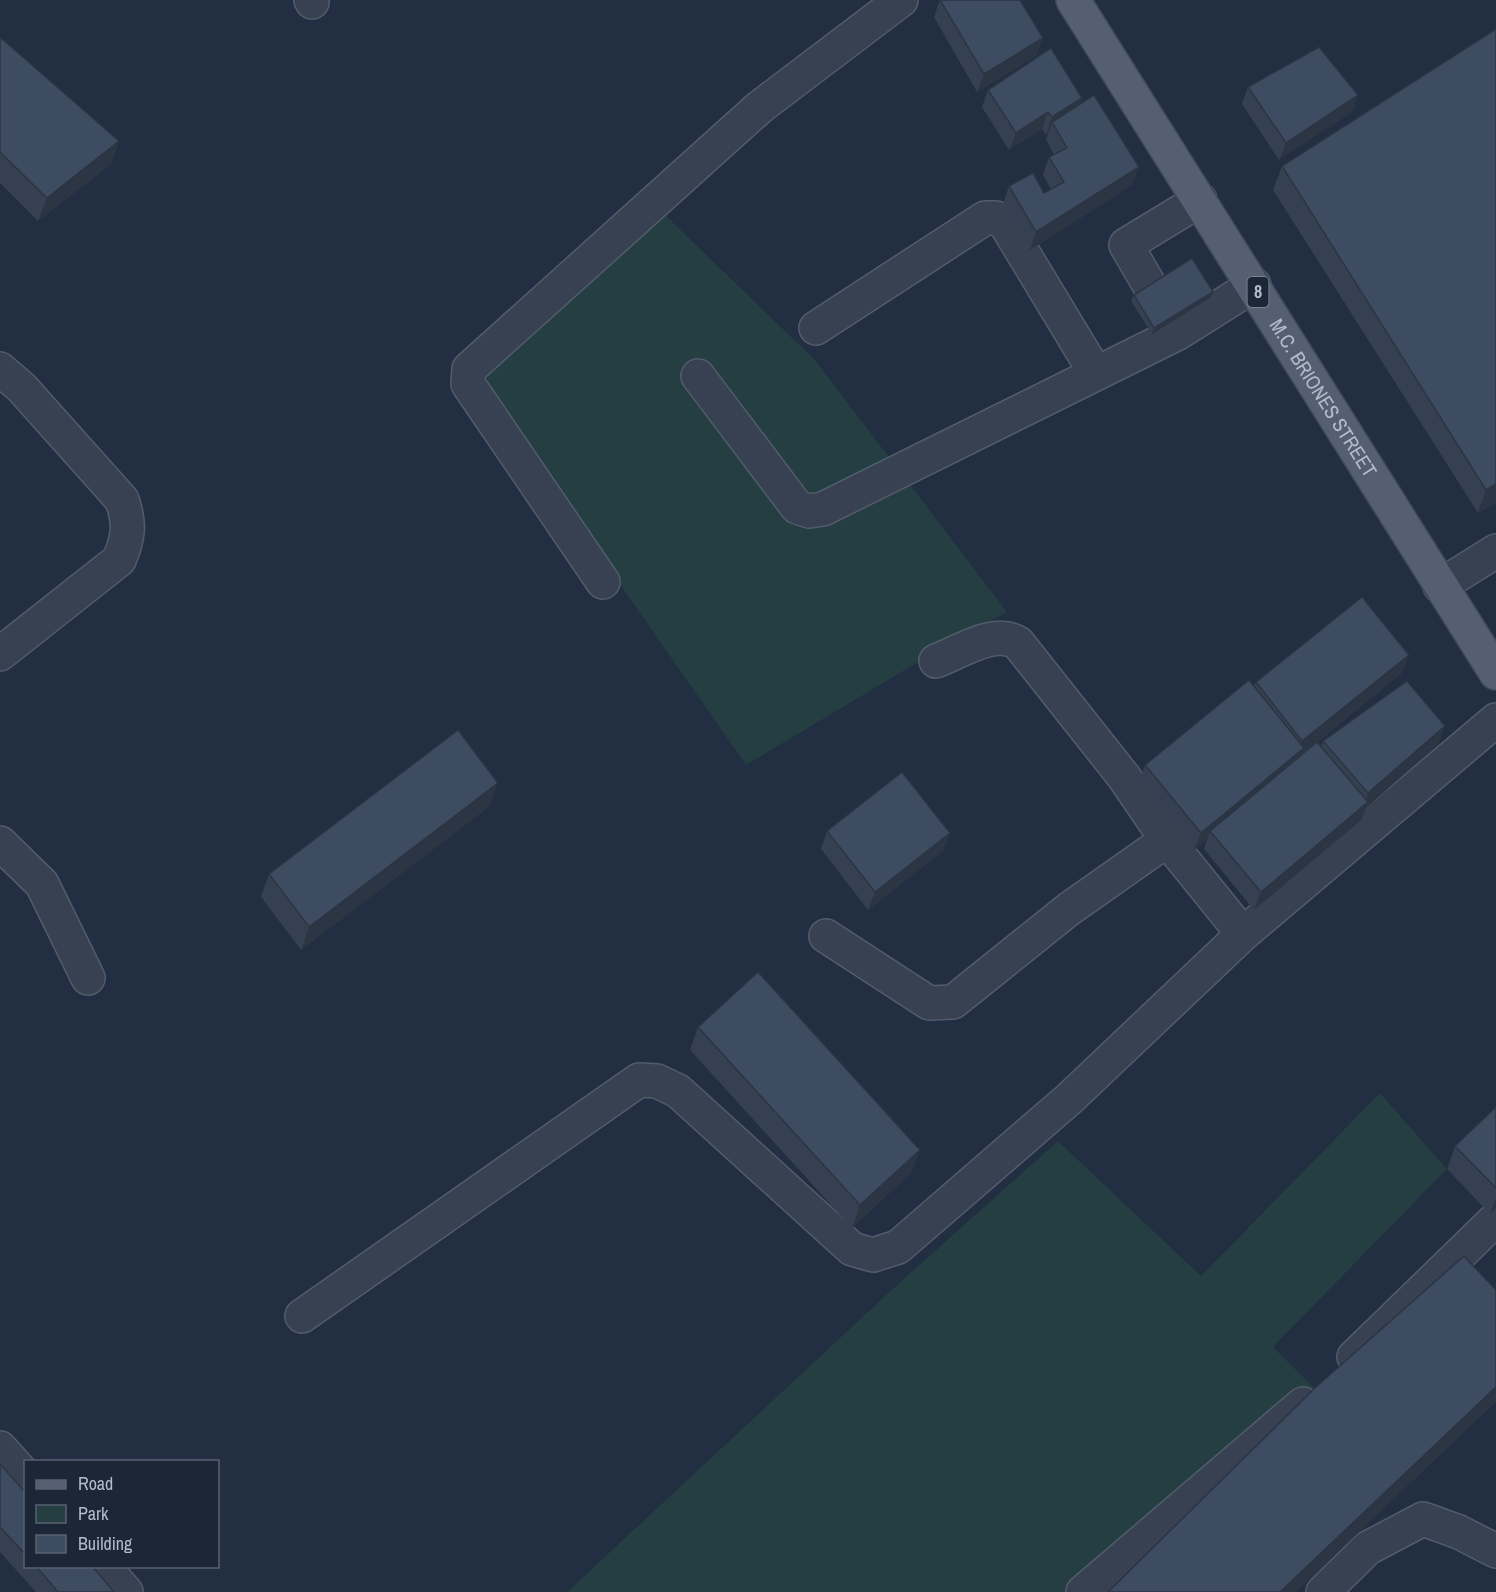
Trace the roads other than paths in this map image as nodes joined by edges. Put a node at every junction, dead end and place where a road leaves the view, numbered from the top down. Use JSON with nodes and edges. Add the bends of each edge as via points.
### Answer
{"nodes":[{"id":1,"x":902,"y":0,"type":"edge"},
{"id":2,"x":1073,"y":0,"type":"edge"},
{"id":3,"x":1200,"y":200,"type":"junction"},
{"id":4,"x":1254,"y":285,"type":"junction"},
{"id":5,"x":816,"y":328,"type":"dead end"},
{"id":6,"x":1178,"y":333,"type":"junction"},
{"id":7,"x":0,"y":369,"type":"edge"},
{"id":8,"x":1095,"y":372,"type":"junction"},
{"id":9,"x":698,"y":376,"type":"dead end"},
{"id":10,"x":1496,"y":551,"type":"edge"},
{"id":11,"x":603,"y":582,"type":"dead end"},
{"id":12,"x":1440,"y":586,"type":"junction"},
{"id":13,"x":0,"y":654,"type":"edge"},
{"id":14,"x":936,"y":661,"type":"dead end"},
{"id":15,"x":1496,"y":673,"type":"edge"},
{"id":16,"x":1496,"y":720,"type":"edge"},
{"id":17,"x":1167,"y":840,"type":"junction"},
{"id":18,"x":0,"y":843,"type":"edge"},
{"id":19,"x":1243,"y":934,"type":"junction"},
{"id":20,"x":826,"y":936,"type":"dead end"},
{"id":21,"x":88,"y":978,"type":"dead end"},
{"id":22,"x":1496,"y":1219,"type":"edge"},
{"id":23,"x":302,"y":1316,"type":"dead end"},
{"id":24,"x":0,"y":1448,"type":"edge"},
{"id":25,"x":24,"y":1475,"type":"edge"},
{"id":26,"x":1496,"y":1551,"type":"edge"},
{"id":27,"x":105,"y":1568,"type":"edge"},
{"id":28,"x":126,"y":1592,"type":"edge"},
{"id":29,"x":1083,"y":1592,"type":"edge"},
{"id":30,"x":1323,"y":1592,"type":"edge"}],
"edges":[{"from":1,"to":11,"type":"street","via":[[760,107],[469,369],[468,384]]},
{"from":2,"to":3,"type":"main road","name":"M.C. BRIONES STREET","number":"8"},
{"from":3,"to":4,"type":"main road","name":"M.C. BRIONES STREET","number":"8"},
{"from":3,"to":6,"type":"street","via":[[1126,245]]},
{"from":4,"to":6,"type":"street"},
{"from":4,"to":12,"type":"main road","name":"M.C. BRIONES STREET","number":"8"},
{"from":5,"to":8,"type":"street","via":[[985,218],[996,218],[1005,223]]},
{"from":6,"to":8,"type":"street"},
{"from":7,"to":13,"type":"street","via":[[22,388],[122,500],[129,520],[128,540],[119,560]]},
{"from":8,"to":9,"type":"street","via":[[823,508],[809,511],[797,507]]},
{"from":10,"to":12,"type":"street"},
{"from":12,"to":15,"type":"main road","name":"M.C. BRIONES STREET","number":"8"},
{"from":14,"to":17,"type":"street","via":[[995,638],[1008,637],[1018,644],[1124,777]]},
{"from":16,"to":19,"type":"street"},
{"from":17,"to":19,"type":"street"},
{"from":17,"to":20,"type":"street","via":[[1069,909],[953,1002],[929,1003]]},
{"from":18,"to":21,"type":"street","via":[[42,884]]},
{"from":19,"to":23,"type":"street","via":[[1069,1099],[898,1247],[873,1255],[852,1250],[678,1091],[657,1081],[639,1080]]},
{"from":22,"to":29,"type":"street","via":[[1326,1383]]},
{"from":24,"to":25,"type":"street"},
{"from":26,"to":30,"type":"street","via":[[1423,1519],[1368,1548]]},
{"from":27,"to":28,"type":"street"}]}
